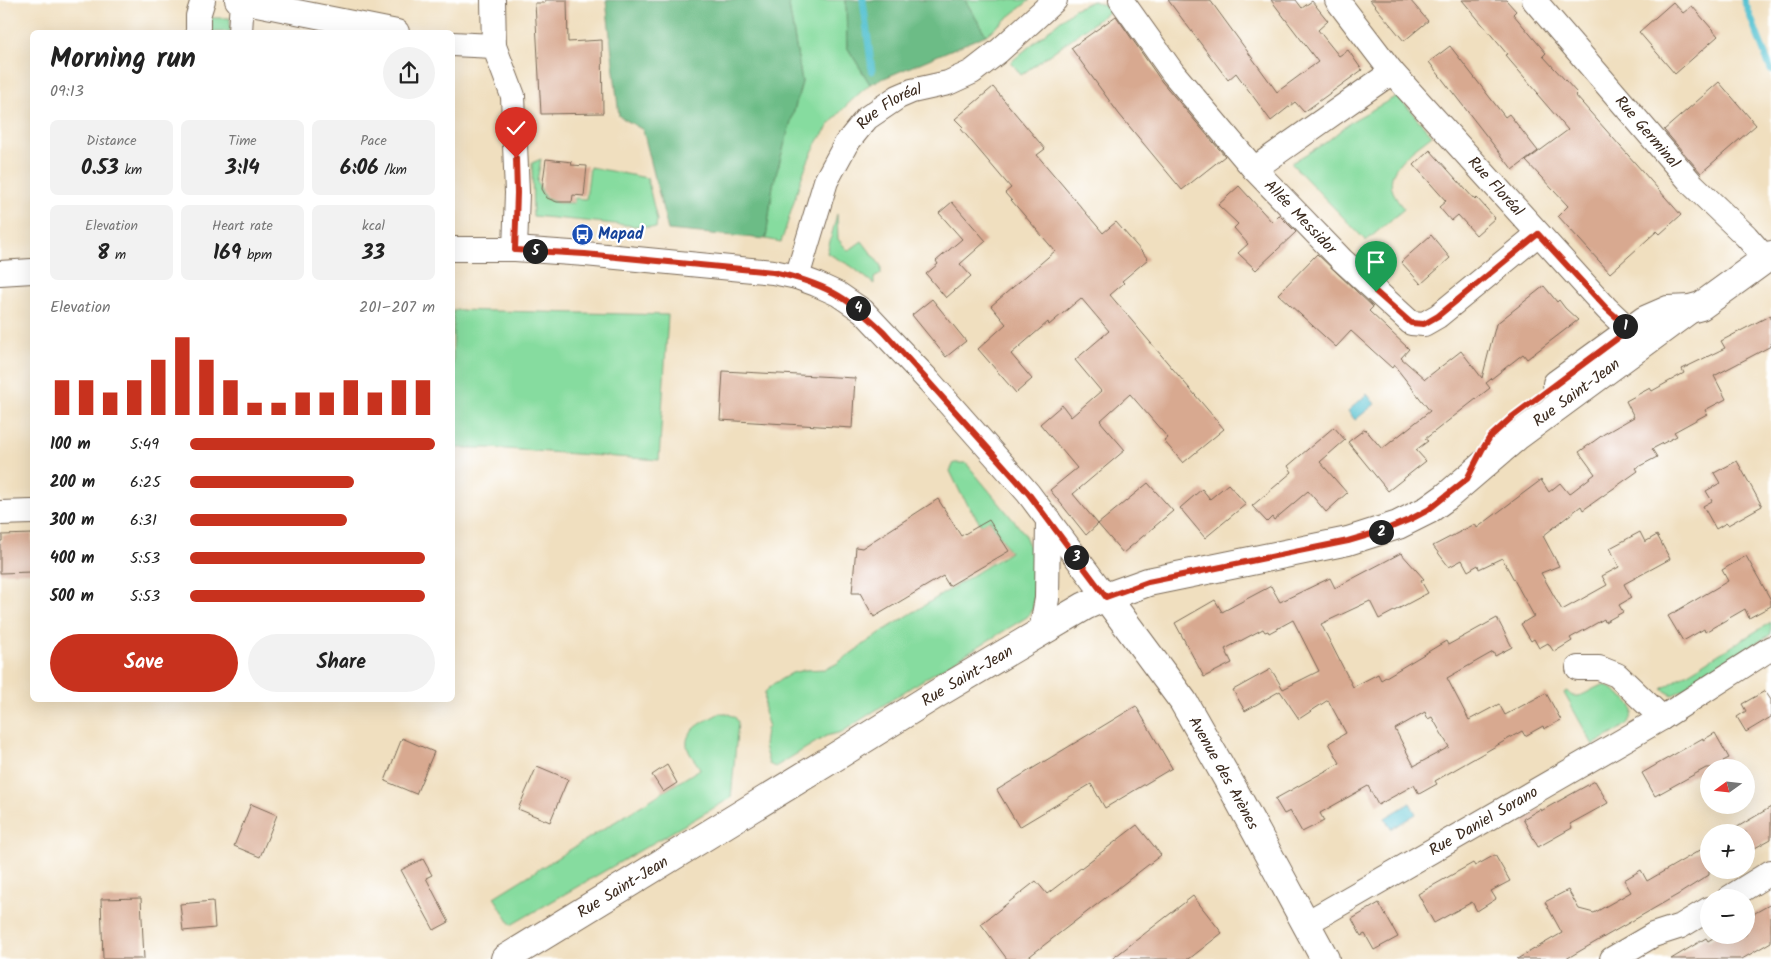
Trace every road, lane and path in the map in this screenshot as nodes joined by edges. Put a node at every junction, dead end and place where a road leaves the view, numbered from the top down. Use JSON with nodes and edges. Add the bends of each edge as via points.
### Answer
{"nodes":[{"id":1,"x":203,"y":0,"type":"edge"},
{"id":2,"x":493,"y":0,"type":"edge"},
{"id":3,"x":1055,"y":0,"type":"edge"},
{"id":4,"x":1121,"y":0,"type":"edge"},
{"id":5,"x":1337,"y":0,"type":"edge"},
{"id":6,"x":1534,"y":0,"type":"edge"},
{"id":7,"x":239,"y":1,"type":"edge"},
{"id":8,"x":198,"y":30,"type":"edge"},
{"id":9,"x":240,"y":30,"type":"edge"},
{"id":10,"x":387,"y":30,"type":"edge"},
{"id":11,"x":455,"y":44,"type":"edge"},
{"id":12,"x":494,"y":46,"type":"junction"},
{"id":13,"x":1392,"y":72,"type":"junction"},
{"id":14,"x":1254,"y":169,"type":"junction"},
{"id":15,"x":1538,"y":234,"type":"junction"},
{"id":16,"x":455,"y":249,"type":"edge"},
{"id":17,"x":515,"y":250,"type":"junction"},
{"id":18,"x":1768,"y":257,"type":"edge"},
{"id":19,"x":30,"y":271,"type":"edge"},
{"id":20,"x":0,"y":273,"type":"edge"},
{"id":21,"x":797,"y":277,"type":"junction"},
{"id":22,"x":1637,"y":336,"type":"junction"},
{"id":23,"x":30,"y":512,"type":"edge"},
{"id":24,"x":0,"y":513,"type":"edge"},
{"id":25,"x":1048,"y":519,"type":"junction"},
{"id":26,"x":1106,"y":597,"type":"junction"},
{"id":27,"x":1041,"y":631,"type":"junction"},
{"id":28,"x":1771,"y":648,"type":"edge"},
{"id":29,"x":1578,"y":668,"type":"dead end"},
{"id":30,"x":1662,"y":718,"type":"junction"},
{"id":31,"x":1771,"y":872,"type":"edge"},
{"id":32,"x":1743,"y":889,"type":"edge"},
{"id":33,"x":1700,"y":914,"type":"edge"},
{"id":34,"x":1305,"y":924,"type":"junction"},
{"id":35,"x":505,"y":959,"type":"edge"},
{"id":36,"x":1325,"y":959,"type":"edge"},
{"id":37,"x":1612,"y":959,"type":"edge"}],
"edges":[{"from":1,"to":8,"type":"street"},
{"from":2,"to":12,"type":"street"},
{"from":3,"to":21,"type":"street","name":"Rue Floréal","via":[[972,72],[948,83],[898,97],[867,118],[846,144],[826,181]]},
{"from":4,"to":14,"type":"street","name":"Allée Messidor","via":[[1172,73]]},
{"from":5,"to":13,"type":"street","name":"Rue Floréal"},
{"from":6,"to":18,"type":"street","name":"Rue Germinal","via":[[1693,185]]},
{"from":7,"to":9,"type":"street"},
{"from":7,"to":10,"type":"street"},
{"from":11,"to":12,"type":"street"},
{"from":12,"to":17,"type":"street","via":[[514,96]]},
{"from":13,"to":14,"type":"street"},
{"from":13,"to":15,"type":"street","name":"Rue Floréal"},
{"from":14,"to":15,"type":"street","name":"Allée Messidor","via":[[1342,260],[1411,323],[1424,324],[1438,316]]},
{"from":15,"to":22,"type":"street","name":"Rue Floréal","via":[[1607,309]]},
{"from":16,"to":17,"type":"street"},
{"from":17,"to":21,"type":"street","via":[[744,269]]},
{"from":18,"to":22,"type":"street","name":"Rue Saint-Jean","via":[[1700,306],[1668,310],[1645,320]]},
{"from":19,"to":20,"type":"street"},
{"from":21,"to":25,"type":"street","via":[[838,294],[863,311],[990,449]]},
{"from":22,"to":26,"type":"street","name":"Rue Saint-Jean","via":[[1428,510],[1398,525],[1348,541],[1148,582]]},
{"from":23,"to":24,"type":"street"},
{"from":25,"to":26,"type":"street"},
{"from":25,"to":27,"type":"street","via":[[1048,599]]},
{"from":26,"to":27,"type":"street","name":"Rue Saint-Jean"},
{"from":26,"to":34,"type":"street","name":"Avenue des Arènes","via":[[1183,701]]},
{"from":27,"to":35,"type":"street","name":"Rue Saint-Jean"},
{"from":28,"to":30,"type":"street","name":"Rue Daniel Sorano"},
{"from":29,"to":30,"type":"street","via":[[1599,668],[1617,675]]},
{"from":30,"to":34,"type":"street","name":"Rue Daniel Sorano"},
{"from":31,"to":32,"type":"street"},
{"from":33,"to":37,"type":"street","via":[[1681,926],[1653,935]]},
{"from":34,"to":36,"type":"street","name":"Avenue des Arènes"}]}
